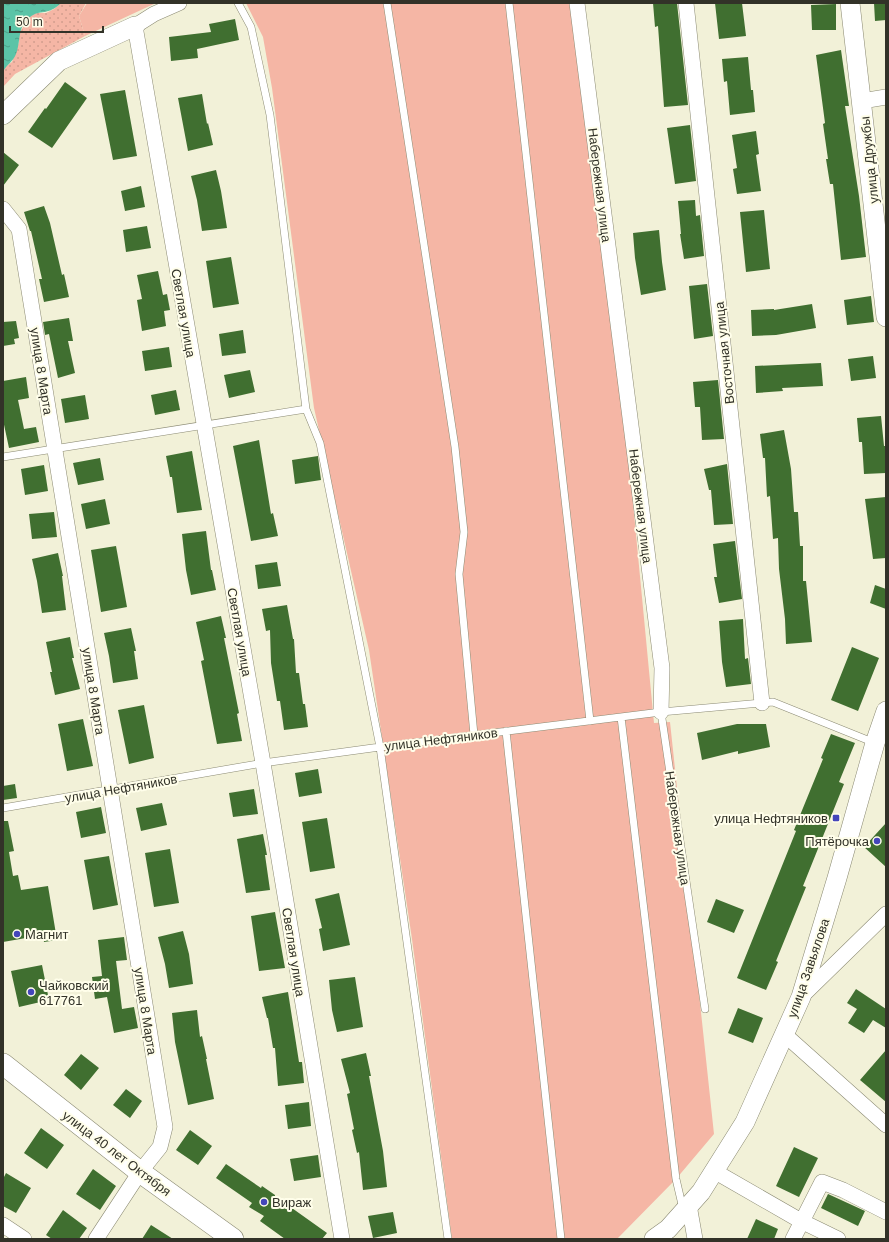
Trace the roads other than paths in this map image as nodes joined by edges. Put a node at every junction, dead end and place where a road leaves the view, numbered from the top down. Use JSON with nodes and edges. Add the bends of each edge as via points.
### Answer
{"nodes":[{"id":1,"x":179,"y":3,"type":"edge"},
{"id":2,"x":238,"y":3,"type":"edge"},
{"id":3,"x":387,"y":3,"type":"edge"},
{"id":4,"x":509,"y":3,"type":"edge"},
{"id":5,"x":577,"y":3,"type":"edge"},
{"id":6,"x":686,"y":3,"type":"edge"},
{"id":7,"x":850,"y":3,"type":"edge"},
{"id":8,"x":135,"y":26,"type":"junction"},
{"id":9,"x":886,"y":97,"type":"edge"},
{"id":10,"x":862,"y":101,"type":"junction"},
{"id":11,"x":3,"y":115,"type":"edge"},
{"id":12,"x":3,"y":209,"type":"edge"},
{"id":13,"x":886,"y":317,"type":"edge"},
{"id":14,"x":306,"y":410,"type":"junction"},
{"id":15,"x":204,"y":425,"type":"junction"},
{"id":16,"x":55,"y":449,"type":"junction"},
{"id":17,"x":3,"y":457,"type":"edge"},
{"id":18,"x":762,"y":703,"type":"junction"},
{"id":19,"x":661,"y":712,"type":"junction"},
{"id":20,"x":885,"y":716,"type":"edge"},
{"id":21,"x":621,"y":717,"type":"junction"},
{"id":22,"x":590,"y":721,"type":"junction"},
{"id":23,"x":506,"y":731,"type":"junction"},
{"id":24,"x":474,"y":735,"type":"junction"},
{"id":25,"x":875,"y":743,"type":"junction"},
{"id":26,"x":380,"y":747,"type":"junction"},
{"id":27,"x":263,"y":763,"type":"junction"},
{"id":28,"x":110,"y":790,"type":"junction"},
{"id":29,"x":3,"y":808,"type":"edge"},
{"id":30,"x":886,"y":914,"type":"edge"},
{"id":31,"x":801,"y":997,"type":"junction"},
{"id":32,"x":705,"y":1010,"type":"dead end"},
{"id":33,"x":784,"y":1034,"type":"junction"},
{"id":34,"x":3,"y":1064,"type":"edge"},
{"id":35,"x":886,"y":1125,"type":"edge"},
{"id":36,"x":714,"y":1171,"type":"junction"},
{"id":37,"x":140,"y":1172,"type":"junction"},
{"id":38,"x":687,"y":1208,"type":"junction"},
{"id":39,"x":886,"y":1212,"type":"edge"},
{"id":40,"x":801,"y":1221,"type":"junction"},
{"id":41,"x":3,"y":1225,"type":"edge"},
{"id":42,"x":24,"y":1239,"type":"edge"},
{"id":43,"x":96,"y":1239,"type":"edge"},
{"id":44,"x":233,"y":1239,"type":"edge"},
{"id":45,"x":342,"y":1239,"type":"edge"},
{"id":46,"x":448,"y":1239,"type":"edge"},
{"id":47,"x":561,"y":1239,"type":"edge"},
{"id":48,"x":654,"y":1239,"type":"edge"},
{"id":49,"x":695,"y":1239,"type":"edge"},
{"id":50,"x":793,"y":1239,"type":"edge"},
{"id":51,"x":838,"y":1239,"type":"edge"}],
"edges":[{"from":1,"to":8,"type":"street"},
{"from":2,"to":14,"type":"lane","via":[[251,27],[270,115]]},
{"from":3,"to":24,"type":"lane","via":[[455,447],[464,532],[458,574]]},
{"from":4,"to":22,"type":"lane"},
{"from":5,"to":19,"type":"street","name":"Набережная улица","via":[[662,668]]},
{"from":6,"to":18,"type":"street","name":"Восточная улица"},
{"from":7,"to":10,"type":"street","name":"улица Дружбы"},
{"from":8,"to":11,"type":"street","via":[[59,61]]},
{"from":8,"to":15,"type":"street","name":"Светлая улица"},
{"from":9,"to":10,"type":"street"},
{"from":10,"to":13,"type":"street","name":"улица Дружбы"},
{"from":12,"to":16,"type":"street","name":"улица 8 Марта","via":[[19,229]]},
{"from":14,"to":15,"type":"lane"},
{"from":14,"to":26,"type":"lane","via":[[320,443]]},
{"from":15,"to":16,"type":"lane"},
{"from":15,"to":27,"type":"street","name":"Светлая улица"},
{"from":16,"to":17,"type":"lane"},
{"from":16,"to":28,"type":"street","name":"улица 8 Марта"},
{"from":18,"to":19,"type":"lane","name":"улица Нефтяников"},
{"from":18,"to":25,"type":"lane","name":"улица Нефтяников","via":[[773,702]]},
{"from":19,"to":21,"type":"lane","name":"улица Нефтяников"},
{"from":19,"to":32,"type":"lane","name":"Набережная улица"},
{"from":20,"to":25,"type":"street","name":"улица Завьялова"},
{"from":21,"to":22,"type":"lane","name":"улица Нефтяников"},
{"from":21,"to":38,"type":"lane","via":[[675,1171]]},
{"from":22,"to":23,"type":"lane","name":"улица Нефтяников"},
{"from":23,"to":24,"type":"lane","name":"улица Нефтяников"},
{"from":23,"to":47,"type":"lane"},
{"from":24,"to":26,"type":"lane","name":"улица Нефтяников"},
{"from":25,"to":31,"type":"street","name":"улица Завьялова"},
{"from":26,"to":27,"type":"lane","name":"улица Нефтяников"},
{"from":26,"to":46,"type":"lane"},
{"from":27,"to":28,"type":"lane","name":"улица Нефтяников"},
{"from":27,"to":45,"type":"street","name":"Светлая улица"},
{"from":28,"to":29,"type":"lane","name":"улица Нефтяников"},
{"from":28,"to":37,"type":"street","name":"улица 8 Марта","via":[[165,1127],[160,1147]]},
{"from":30,"to":31,"type":"street"},
{"from":31,"to":33,"type":"street","name":"улица Завьялова"},
{"from":33,"to":35,"type":"street"},
{"from":33,"to":36,"type":"street","name":"улица Завьялова","via":[[745,1122]]},
{"from":34,"to":37,"type":"main road","name":"улица 40 лет Октября"},
{"from":36,"to":38,"type":"street","name":"улица Завьялова"},
{"from":36,"to":40,"type":"street"},
{"from":37,"to":43,"type":"street","name":"улица 8 Марта"},
{"from":37,"to":44,"type":"main road","name":"улица 40 лет Октября"},
{"from":38,"to":48,"type":"street","name":"улица Завьялова","via":[[668,1229]]},
{"from":38,"to":49,"type":"street"},
{"from":39,"to":40,"type":"street","via":[[822,1182]]},
{"from":40,"to":50,"type":"street"},
{"from":40,"to":51,"type":"street"},
{"from":41,"to":42,"type":"street"}]}
